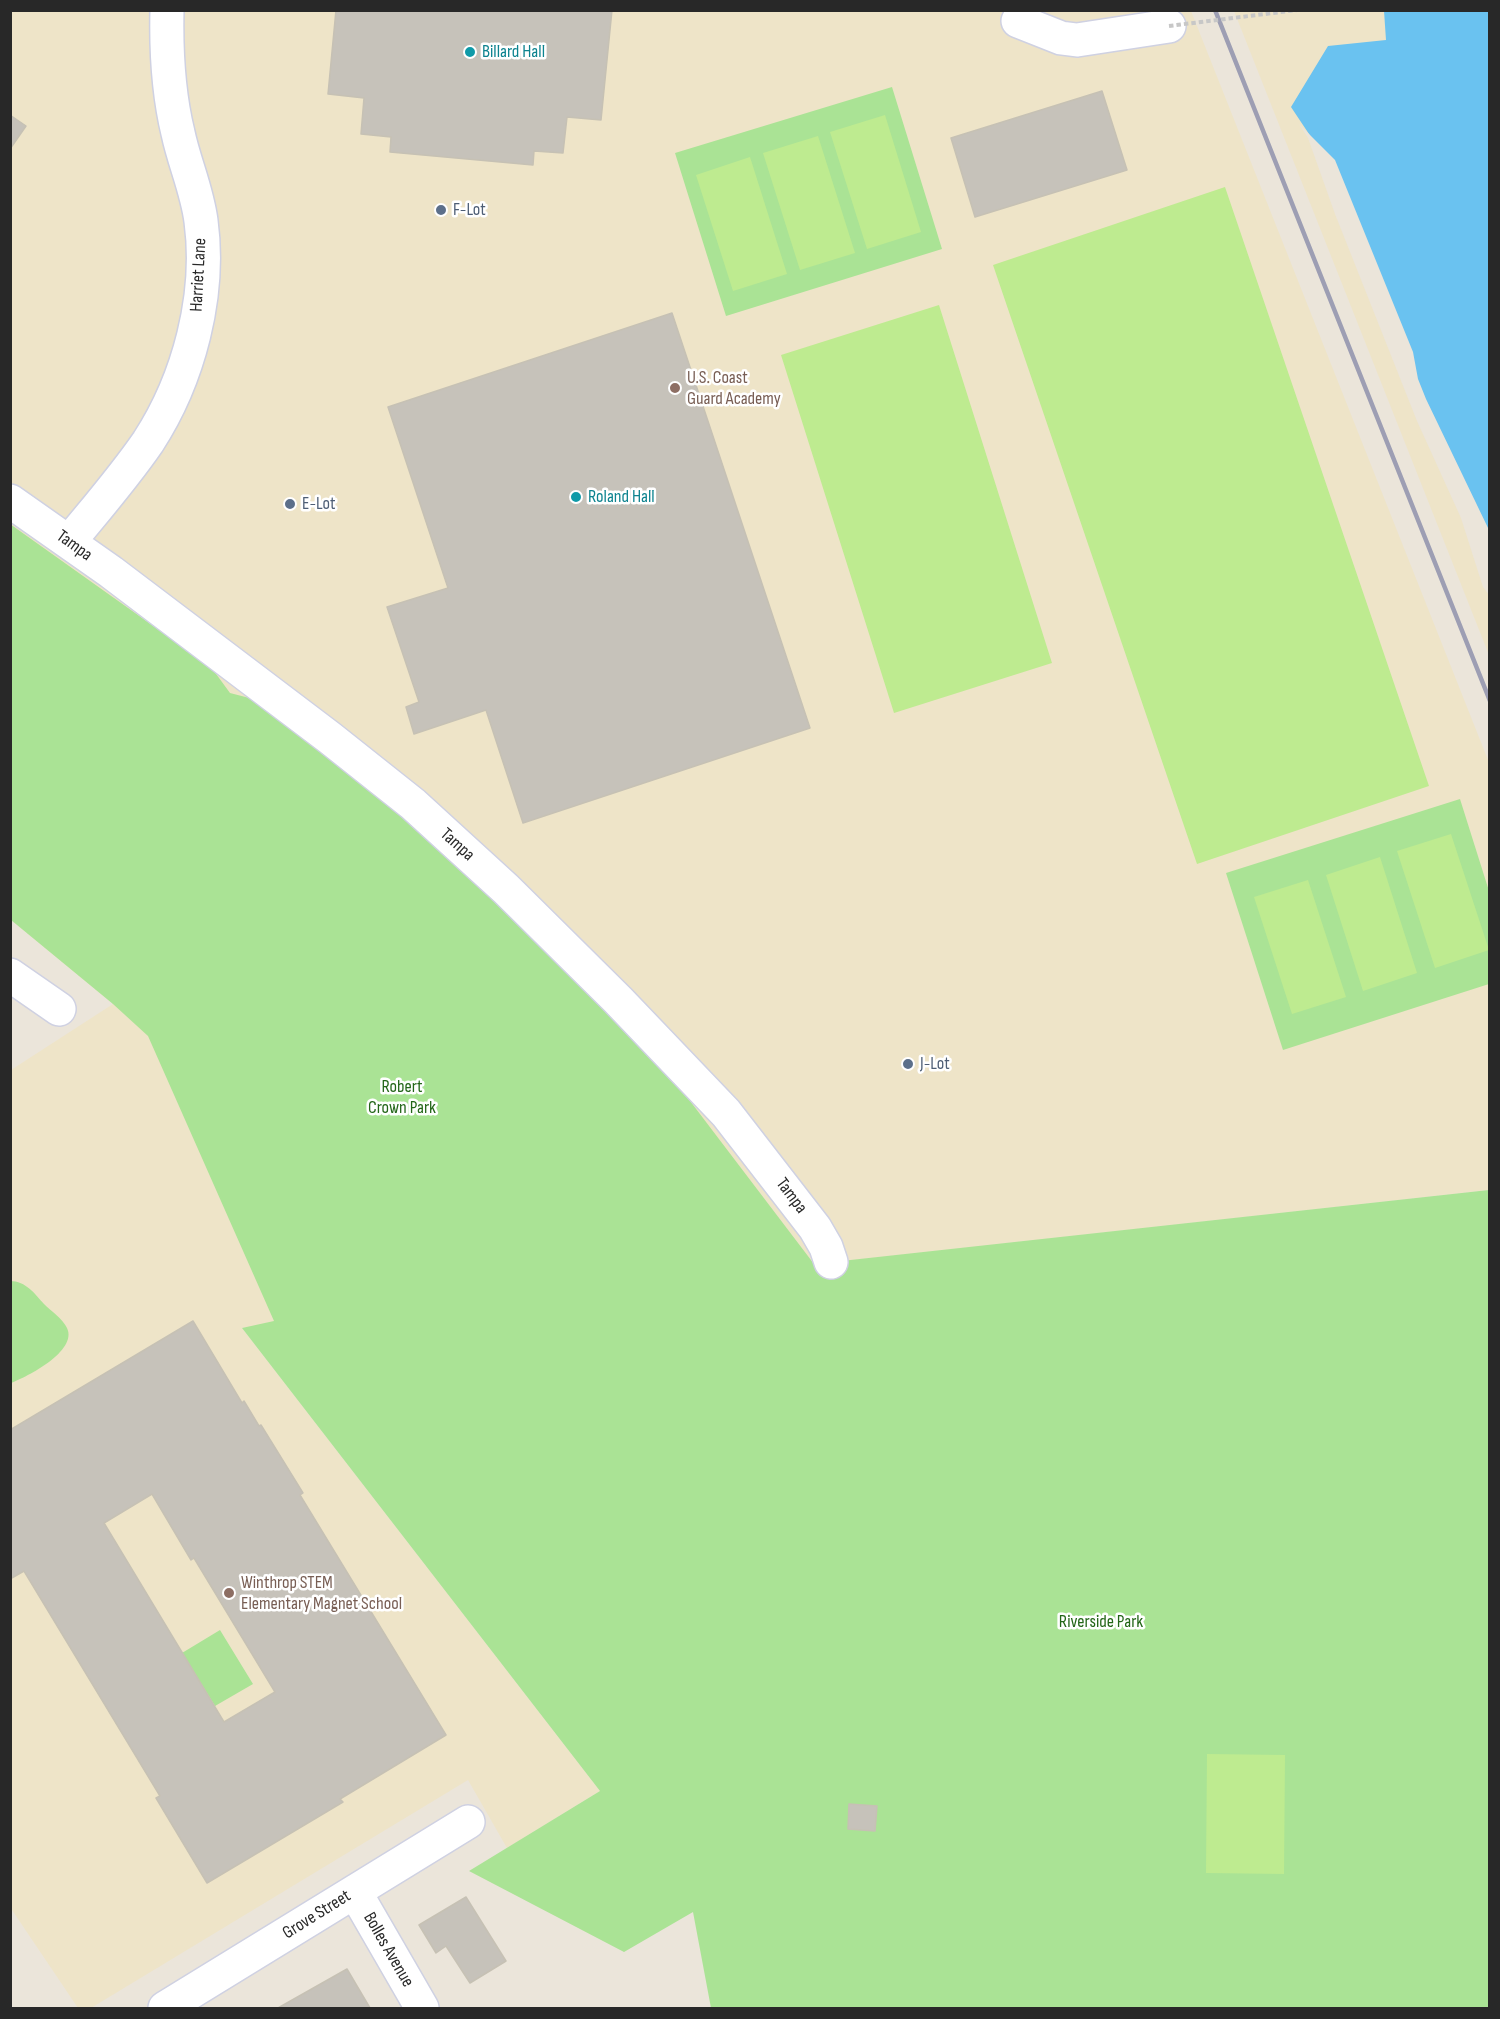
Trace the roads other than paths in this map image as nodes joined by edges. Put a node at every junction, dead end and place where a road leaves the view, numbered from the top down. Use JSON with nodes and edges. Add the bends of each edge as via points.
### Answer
{"nodes":[{"id":1,"x":167,"y":10,"type":"edge"},
{"id":2,"x":1011,"y":14,"type":"edge"},
{"id":3,"x":1169,"y":26,"type":"road end"},
{"id":4,"x":10,"y":501,"type":"edge"},
{"id":5,"x":69,"y":542,"type":"junction"},
{"id":6,"x":10,"y":975,"type":"edge"},
{"id":7,"x":59,"y":1009,"type":"dead end"},
{"id":8,"x":831,"y":1262,"type":"dead end"},
{"id":9,"x":468,"y":1822,"type":"dead end"},
{"id":10,"x":355,"y":1892,"type":"junction"},
{"id":11,"x":165,"y":2008,"type":"edge"},
{"id":12,"x":422,"y":2008,"type":"edge"}],
"edges":[{"from":1,"to":5,"type":"street","name":"Harriet Lane","via":[[166,62],[178,132],[201,221],[200,308],[169,404],[149,440]]},
{"from":2,"to":3,"type":"street","via":[[1060,38],[1077,40]]},
{"from":4,"to":5,"type":"street","name":"Tampa"},
{"from":5,"to":8,"type":"street","name":"Tampa","via":[[330,738],[412,804],[506,890],[726,1113],[815,1228]]},
{"from":6,"to":7,"type":"street"},
{"from":9,"to":10,"type":"street","name":"Grove Street"},
{"from":10,"to":11,"type":"street","name":"Grove Street"},
{"from":10,"to":12,"type":"street","name":"Bolles Avenue"}]}
